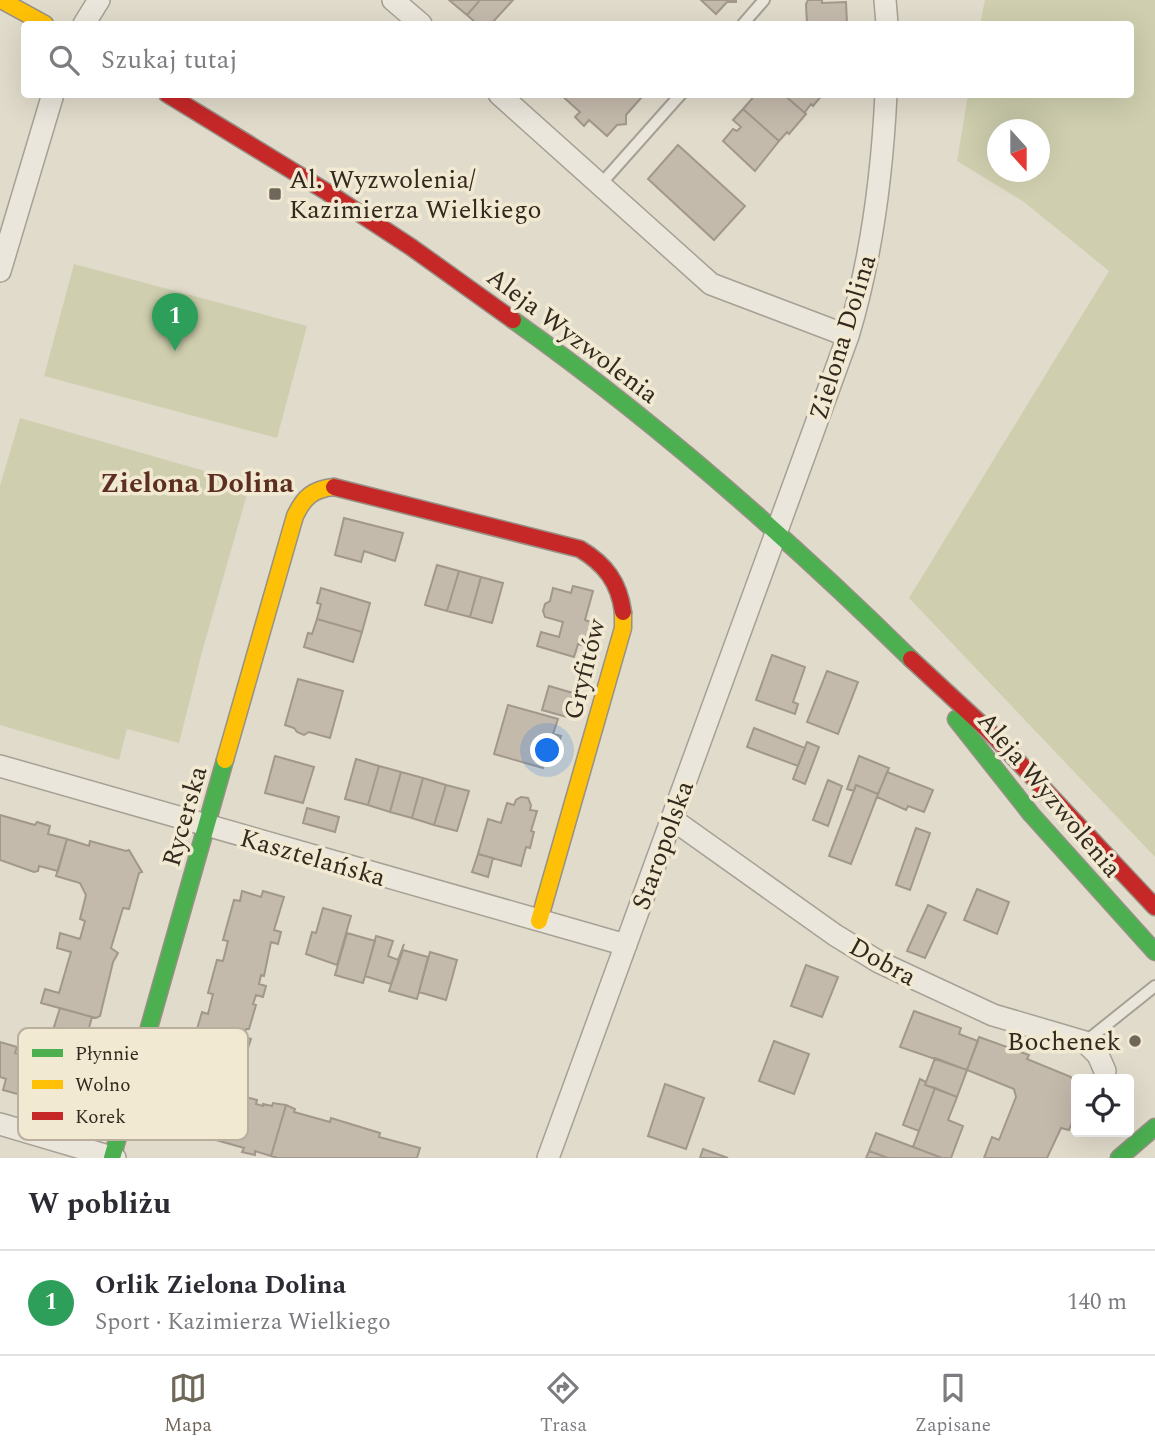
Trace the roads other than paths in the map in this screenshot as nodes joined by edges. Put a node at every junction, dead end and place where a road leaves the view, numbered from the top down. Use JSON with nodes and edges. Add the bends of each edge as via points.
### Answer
{"nodes":[{"id":1,"x":1,"y":0,"type":"edge"},
{"id":2,"x":99,"y":0,"type":"edge"},
{"id":3,"x":393,"y":0,"type":"edge"},
{"id":4,"x":764,"y":0,"type":"edge"},
{"id":5,"x":885,"y":0,"type":"edge"},
{"id":6,"x":40,"y":21,"type":"edge"},
{"id":7,"x":86,"y":21,"type":"edge"},
{"id":8,"x":418,"y":21,"type":"edge"},
{"id":9,"x":746,"y":21,"type":"edge"},
{"id":10,"x":887,"y":21,"type":"edge"},
{"id":11,"x":52,"y":98,"type":"edge"},
{"id":12,"x":174,"y":98,"type":"edge"},
{"id":13,"x":503,"y":98,"type":"edge"},
{"id":14,"x":677,"y":98,"type":"edge"},
{"id":15,"x":886,"y":98,"type":"edge"},
{"id":16,"x":600,"y":186,"type":"junction"},
{"id":17,"x":0,"y":271,"type":"edge"},
{"id":18,"x":848,"y":336,"type":"junction"},
{"id":19,"x":311,"y":492,"type":"joint"},
{"id":20,"x":778,"y":532,"type":"junction"},
{"id":21,"x":914,"y":662,"type":"junction"},
{"id":22,"x":0,"y":766,"type":"edge"},
{"id":23,"x":672,"y":819,"type":"junction"},
{"id":24,"x":206,"y":827,"type":"junction"},
{"id":25,"x":1155,"y":907,"type":"edge"},
{"id":26,"x":539,"y":920,"type":"junction"},
{"id":27,"x":626,"y":945,"type":"junction"},
{"id":28,"x":1155,"y":952,"type":"edge"},
{"id":29,"x":1155,"y":986,"type":"edge"},
{"id":30,"x":150,"y":1028,"type":"edge"},
{"id":31,"x":1085,"y":1042,"type":"junction"},
{"id":32,"x":1105,"y":1071,"type":"dead end"},
{"id":33,"x":0,"y":1124,"type":"edge"},
{"id":34,"x":1155,"y":1127,"type":"edge"},
{"id":35,"x":18,"y":1129,"type":"edge"},
{"id":36,"x":53,"y":1140,"type":"edge"},
{"id":37,"x":118,"y":1140,"type":"edge"},
{"id":38,"x":113,"y":1158,"type":"edge"},
{"id":39,"x":548,"y":1158,"type":"edge"},
{"id":40,"x":1119,"y":1158,"type":"edge"}],
"edges":[{"from":1,"to":6,"type":"street"},
{"from":2,"to":7,"type":"street"},
{"from":3,"to":8,"type":"street"},
{"from":4,"to":9,"type":"lane"},
{"from":5,"to":10,"type":"street"},
{"from":11,"to":17,"type":"street"},
{"from":12,"to":20,"type":"street","name":"Aleja Wyzwolenia","via":[[327,192],[472,289],[604,387]]},
{"from":13,"to":16,"type":"street"},
{"from":14,"to":16,"type":"lane"},
{"from":15,"to":18,"type":"street","name":"Zielona Dolina","via":[[875,220]]},
{"from":16,"to":18,"type":"street","via":[[711,284]]},
{"from":18,"to":20,"type":"street","name":"Zielona Dolina"},
{"from":19,"to":24,"type":"street","name":"Rycerska","via":[[295,516]]},
{"from":19,"to":26,"type":"street","name":"Gryfitów","via":[[339,487],[580,549],[602,563],[614,579],[624,612],[623,628]]},
{"from":20,"to":21,"type":"street","name":"Aleja Wyzwolenia"},
{"from":20,"to":23,"type":"street","name":"Staropolska"},
{"from":21,"to":25,"type":"street","name":"Aleja Wyzwolenia","via":[[993,735]]},
{"from":21,"to":28,"type":"street","name":"Aleja Wyzwolenia","via":[[1031,814]]},
{"from":22,"to":24,"type":"street","name":"Kasztelańska"},
{"from":23,"to":27,"type":"street","name":"Staropolska"},
{"from":23,"to":31,"type":"street","name":"Dobra","via":[[879,962],[993,1014]]},
{"from":24,"to":26,"type":"street","name":"Kasztelańska"},
{"from":24,"to":30,"type":"street","name":"Rycerska"},
{"from":26,"to":27,"type":"street","name":"Kasztelańska"},
{"from":27,"to":39,"type":"street","name":"Staropolska"},
{"from":29,"to":31,"type":"lane"},
{"from":31,"to":32,"type":"street"},
{"from":33,"to":35,"type":"street"},
{"from":34,"to":40,"type":"street"},
{"from":36,"to":38,"type":"street"},
{"from":37,"to":38,"type":"street","name":"Rycerska"}]}
